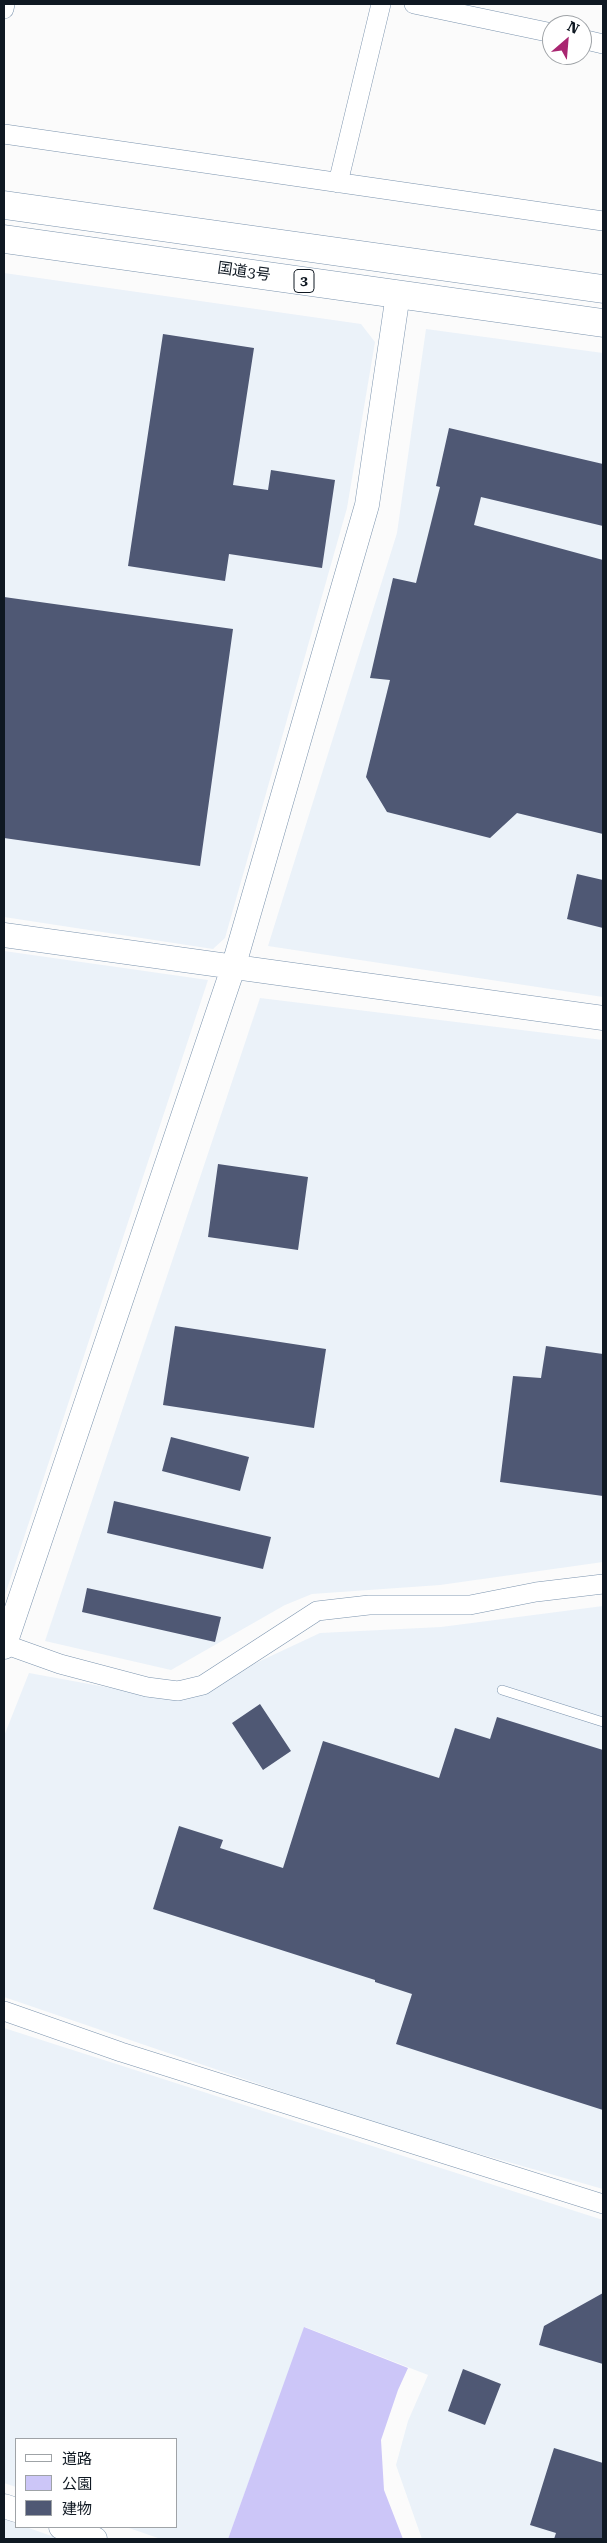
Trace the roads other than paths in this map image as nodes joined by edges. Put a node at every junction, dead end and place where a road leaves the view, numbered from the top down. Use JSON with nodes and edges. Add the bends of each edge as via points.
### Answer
{"nodes":[{"id":1,"x":5,"y":4,"type":"edge"},
{"id":2,"x":381,"y":4,"type":"edge"},
{"id":3,"x":414,"y":4,"type":"edge"},
{"id":4,"x":4,"y":9,"type":"edge"},
{"id":5,"x":542,"y":31,"type":"edge"},
{"id":6,"x":4,"y":134,"type":"edge"},
{"id":7,"x":338,"y":182,"type":"junction"},
{"id":8,"x":4,"y":205,"type":"edge"},
{"id":9,"x":603,"y":221,"type":"edge"},
{"id":10,"x":4,"y":239,"type":"edge"},
{"id":11,"x":603,"y":289,"type":"edge"},
{"id":12,"x":398,"y":294,"type":"junction"},
{"id":13,"x":603,"y":324,"type":"edge"},
{"id":14,"x":4,"y":935,"type":"edge"},
{"id":15,"x":233,"y":968,"type":"junction"},
{"id":16,"x":603,"y":1018,"type":"edge"},
{"id":17,"x":603,"y":1584,"type":"edge"},
{"id":18,"x":4,"y":1645,"type":"edge"},
{"id":19,"x":502,"y":1690,"type":"dead end"},
{"id":20,"x":603,"y":1722,"type":"edge"},
{"id":21,"x":4,"y":2011,"type":"edge"},
{"id":22,"x":603,"y":2204,"type":"edge"},
{"id":23,"x":64,"y":2528,"type":"edge"},
{"id":24,"x":95,"y":2539,"type":"edge"}],
"edges":[{"from":1,"to":4,"type":"street"},
{"from":2,"to":7,"type":"street"},
{"from":3,"to":5,"type":"street"},
{"from":6,"to":7,"type":"street"},
{"from":7,"to":9,"type":"street"},
{"from":8,"to":11,"type":"highway","number":"3"},
{"from":10,"to":12,"type":"highway","name":"国道3号","number":"3"},
{"from":12,"to":13,"type":"highway","name":"国道3号","number":"3"},
{"from":12,"to":15,"type":"street","via":[[367,506]]},
{"from":14,"to":15,"type":"street"},
{"from":15,"to":16,"type":"street"},
{"from":15,"to":18,"type":"street"},
{"from":17,"to":18,"type":"street","via":[[536,1592],[470,1605],[369,1605],[317,1610],[203,1685],[178,1691],[148,1688]]},
{"from":19,"to":20,"type":"lane"},
{"from":21,"to":22,"type":"street","via":[[121,2052]]},
{"from":23,"to":24,"type":"street"}]}
